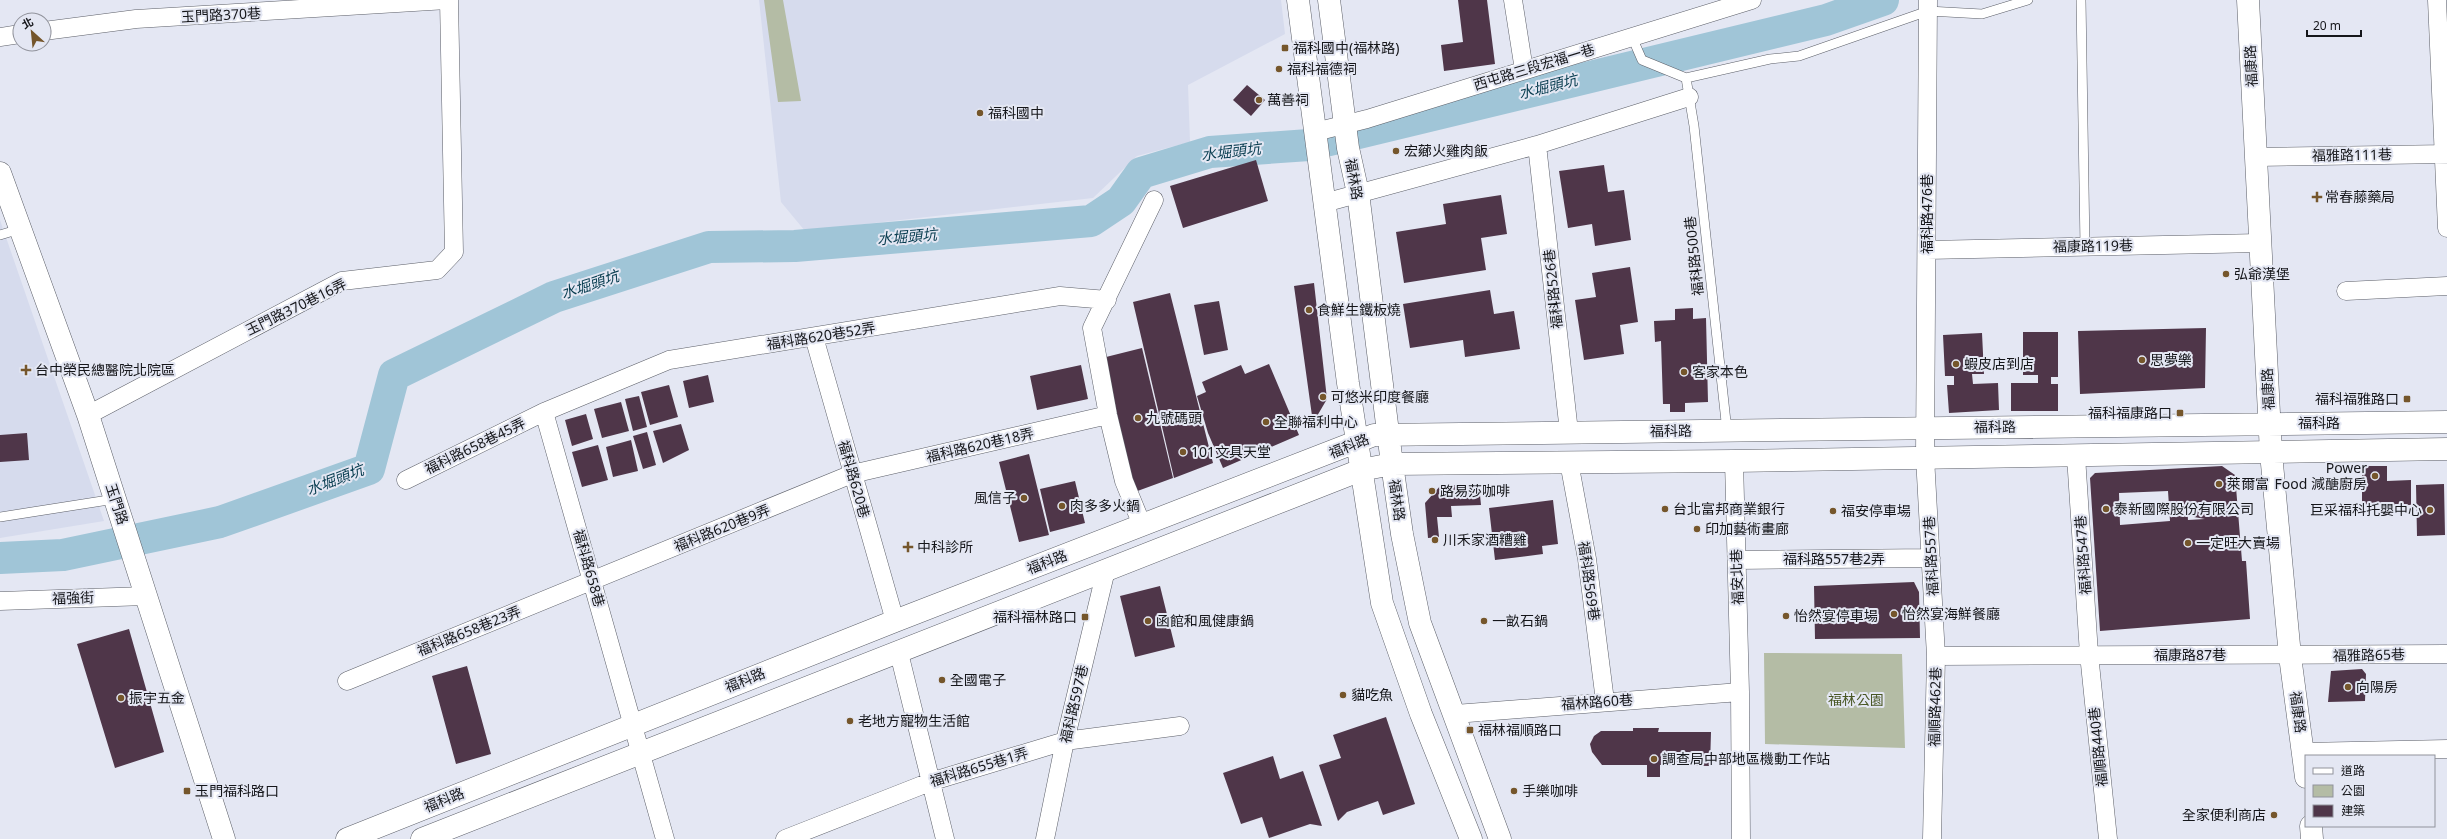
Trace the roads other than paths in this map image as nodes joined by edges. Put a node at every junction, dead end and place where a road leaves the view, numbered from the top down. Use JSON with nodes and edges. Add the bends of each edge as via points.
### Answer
{"nodes":[{"id":1,"x":448,"y":0,"type":"edge"},
{"id":2,"x":1298,"y":0,"type":"edge"},
{"id":3,"x":1329,"y":0,"type":"edge"},
{"id":4,"x":1513,"y":0,"type":"edge"},
{"id":5,"x":1752,"y":0,"type":"edge"},
{"id":6,"x":2028,"y":0,"type":"edge"},
{"id":7,"x":2080,"y":0,"type":"edge"},
{"id":8,"x":2248,"y":0,"type":"edge"},
{"id":9,"x":2437,"y":0,"type":"edge"},
{"id":10,"x":337,"y":4,"type":"edge"},
{"id":11,"x":1725,"y":4,"type":"edge"},
{"id":12,"x":1928,"y":5,"type":"edge"},
{"id":13,"x":52,"y":30,"type":"edge"},
{"id":14,"x":12,"y":35,"type":"edge"},
{"id":15,"x":0,"y":37,"type":"edge"},
{"id":16,"x":1632,"y":37,"type":"junction"},
{"id":17,"x":2443,"y":41,"type":"edge"},
{"id":18,"x":1524,"y":70,"type":"junction"},
{"id":19,"x":1686,"y":78,"type":"junction"},
{"id":20,"x":1689,"y":97,"type":"junction"},
{"id":21,"x":1345,"y":124,"type":"junction"},
{"id":22,"x":1315,"y":132,"type":"junction"},
{"id":23,"x":1537,"y":145,"type":"junction"},
{"id":24,"x":2446,"y":154,"type":"edge"},
{"id":25,"x":2256,"y":157,"type":"junction"},
{"id":26,"x":0,"y":173,"type":"edge"},
{"id":27,"x":1358,"y":193,"type":"junction"},
{"id":28,"x":1154,"y":200,"type":"dead end"},
{"id":29,"x":1324,"y":203,"type":"junction"},
{"id":30,"x":2447,"y":228,"type":"edge"},
{"id":31,"x":10,"y":232,"type":"edge"},
{"id":32,"x":2260,"y":243,"type":"junction"},
{"id":33,"x":2085,"y":247,"type":"junction"},
{"id":34,"x":1926,"y":250,"type":"junction"},
{"id":35,"x":2447,"y":286,"type":"edge"},
{"id":36,"x":2346,"y":291,"type":"dead end"},
{"id":37,"x":1107,"y":300,"type":"junction"},
{"id":38,"x":814,"y":337,"type":"junction"},
{"id":39,"x":544,"y":412,"type":"junction"},
{"id":40,"x":1108,"y":415,"type":"junction"},
{"id":41,"x":88,"y":416,"type":"junction"},
{"id":42,"x":2447,"y":422,"type":"edge"},
{"id":43,"x":2270,"y":424,"type":"junction"},
{"id":44,"x":1926,"y":428,"type":"junction"},
{"id":45,"x":1727,"y":431,"type":"junction"},
{"id":46,"x":1569,"y":432,"type":"junction"},
{"id":47,"x":1388,"y":435,"type":"junction"},
{"id":48,"x":1356,"y":442,"type":"junction"},
{"id":49,"x":2447,"y":449,"type":"edge"},
{"id":50,"x":2271,"y":453,"type":"junction"},
{"id":51,"x":2076,"y":456,"type":"junction"},
{"id":52,"x":1925,"y":457,"type":"junction"},
{"id":53,"x":1734,"y":461,"type":"junction"},
{"id":54,"x":1569,"y":462,"type":"junction"},
{"id":55,"x":1392,"y":464,"type":"junction"},
{"id":56,"x":1361,"y":470,"type":"junction"},
{"id":57,"x":852,"y":474,"type":"junction"},
{"id":58,"x":406,"y":480,"type":"dead end"},
{"id":59,"x":118,"y":507,"type":"junction"},
{"id":60,"x":0,"y":517,"type":"edge"},
{"id":61,"x":1142,"y":525,"type":"junction"},
{"id":62,"x":1930,"y":558,"type":"junction"},
{"id":63,"x":1737,"y":560,"type":"junction"},
{"id":64,"x":1106,"y":570,"type":"junction"},
{"id":65,"x":592,"y":581,"type":"junction"},
{"id":66,"x":146,"y":596,"type":"junction"},
{"id":67,"x":0,"y":601,"type":"edge"},
{"id":68,"x":895,"y":621,"type":"junction"},
{"id":69,"x":899,"y":653,"type":"junction"},
{"id":70,"x":2089,"y":654,"type":"junction"},
{"id":71,"x":2447,"y":654,"type":"edge"},
{"id":72,"x":1936,"y":656,"type":"junction"},
{"id":73,"x":2290,"y":656,"type":"junction"},
{"id":74,"x":347,"y":681,"type":"dead end"},
{"id":75,"x":1740,"y":692,"type":"junction"},
{"id":76,"x":1605,"y":701,"type":"junction"},
{"id":77,"x":1455,"y":714,"type":"junction"},
{"id":78,"x":634,"y":725,"type":"junction"},
{"id":79,"x":1180,"y":726,"type":"dead end"},
{"id":80,"x":1065,"y":741,"type":"junction"},
{"id":81,"x":2447,"y":749,"type":"edge"},
{"id":82,"x":641,"y":752,"type":"junction"},
{"id":83,"x":2304,"y":752,"type":"junction"},
{"id":84,"x":2305,"y":764,"type":"edge"},
{"id":85,"x":930,"y":782,"type":"junction"},
{"id":86,"x":2311,"y":827,"type":"edge"},
{"id":87,"x":224,"y":839,"type":"edge"},
{"id":88,"x":347,"y":839,"type":"edge"},
{"id":89,"x":422,"y":839,"type":"edge"},
{"id":90,"x":666,"y":839,"type":"edge"},
{"id":91,"x":785,"y":839,"type":"edge"},
{"id":92,"x":945,"y":839,"type":"edge"},
{"id":93,"x":1045,"y":839,"type":"edge"},
{"id":94,"x":1471,"y":839,"type":"edge"},
{"id":95,"x":1500,"y":839,"type":"edge"},
{"id":96,"x":1741,"y":839,"type":"edge"},
{"id":97,"x":1932,"y":839,"type":"edge"},
{"id":98,"x":2108,"y":839,"type":"edge"},
{"id":99,"x":2312,"y":839,"type":"edge"}],
"edges":[{"from":1,"to":10,"type":"street","name":"玉門路370巷"},
{"from":1,"to":41,"type":"street","name":"玉門路370巷16弄","via":[[454,252],[437,270],[342,281]]},
{"from":2,"to":22,"type":"street"},
{"from":3,"to":21,"type":"street"},
{"from":4,"to":18,"type":"street"},
{"from":5,"to":11,"type":"street","name":"西屯路三段宏福一巷"},
{"from":6,"to":12,"type":"lane","via":[[1982,14]]},
{"from":7,"to":33,"type":"lane"},
{"from":8,"to":25,"type":"street","name":"福康路"},
{"from":9,"to":17,"type":"street"},
{"from":10,"to":13,"type":"street","name":"玉門路370巷","via":[[136,20]]},
{"from":11,"to":16,"type":"street","name":"西屯路三段宏福一巷"},
{"from":12,"to":19,"type":"lane","via":[[1799,56],[1770,59]]},
{"from":12,"to":34,"type":"street","name":"福科路476巷"},
{"from":14,"to":15,"type":"street"},
{"from":16,"to":18,"type":"street","name":"西屯路三段宏福一巷"},
{"from":16,"to":19,"type":"lane","via":[[1642,60]]},
{"from":17,"to":24,"type":"street"},
{"from":18,"to":21,"type":"street","name":"西屯路三段宏福一巷"},
{"from":19,"to":20,"type":"lane","name":"福科路500巷"},
{"from":20,"to":23,"type":"street"},
{"from":20,"to":45,"type":"lane","name":"福科路500巷"},
{"from":21,"to":22,"type":"street","name":"西屯路三段宏福一巷"},
{"from":21,"to":27,"type":"street","name":"福林路"},
{"from":22,"to":29,"type":"street"},
{"from":23,"to":27,"type":"street"},
{"from":23,"to":46,"type":"street","name":"福科路526巷"},
{"from":24,"to":25,"type":"street","name":"福雅路111巷"},
{"from":24,"to":30,"type":"street"},
{"from":25,"to":32,"type":"street","name":"福康路"},
{"from":26,"to":31,"type":"street","name":"玉門路"},
{"from":27,"to":29,"type":"street"},
{"from":27,"to":47,"type":"street","name":"福林路"},
{"from":28,"to":37,"type":"street"},
{"from":29,"to":48,"type":"street"},
{"from":31,"to":41,"type":"street","name":"玉門路"},
{"from":32,"to":33,"type":"street","name":"福康路119巷"},
{"from":32,"to":43,"type":"street","name":"福康路"},
{"from":33,"to":34,"type":"street","name":"福康路119巷"},
{"from":34,"to":44,"type":"street","name":"福科路476巷"},
{"from":35,"to":36,"type":"street"},
{"from":37,"to":38,"type":"street","name":"福科路620巷52弄","via":[[1060,296]]},
{"from":37,"to":40,"type":"street","via":[[1092,328]]},
{"from":38,"to":39,"type":"street","name":"福科路620巷52弄","via":[[669,360]]},
{"from":38,"to":57,"type":"street","name":"福科路620巷"},
{"from":39,"to":58,"type":"street","name":"福科路658巷45弄"},
{"from":39,"to":65,"type":"street","name":"福科路658巷"},
{"from":40,"to":57,"type":"street","name":"福科路620巷18弄"},
{"from":40,"to":61,"type":"street","via":[[1124,481]]},
{"from":41,"to":59,"type":"street","name":"玉門路"},
{"from":42,"to":43,"type":"street","name":"福科路"},
{"from":43,"to":44,"type":"street","name":"福科路"},
{"from":43,"to":50,"type":"street","name":"福康路"},
{"from":44,"to":45,"type":"street","name":"福科路"},
{"from":44,"to":52,"type":"street","name":"福科路476巷"},
{"from":45,"to":46,"type":"street","name":"福科路"},
{"from":46,"to":47,"type":"street","name":"福科路"},
{"from":47,"to":48,"type":"street","name":"福科路","via":[[1374,435]]},
{"from":47,"to":55,"type":"street","name":"福林路"},
{"from":48,"to":56,"type":"street"},
{"from":48,"to":61,"type":"street","name":"福科路"},
{"from":49,"to":50,"type":"street","name":"福科路"},
{"from":50,"to":51,"type":"street","name":"福科路"},
{"from":50,"to":73,"type":"street","name":"福康路"},
{"from":51,"to":52,"type":"street","name":"福科路"},
{"from":51,"to":70,"type":"street","name":"福科路547巷"},
{"from":52,"to":53,"type":"street","name":"福科路"},
{"from":52,"to":62,"type":"street","name":"福科路557巷"},
{"from":53,"to":54,"type":"street","name":"福科路"},
{"from":53,"to":63,"type":"street","name":"福安北巷"},
{"from":54,"to":55,"type":"street","name":"福科路"},
{"from":54,"to":76,"type":"street","name":"福科路569巷","via":[[1587,559]]},
{"from":55,"to":56,"type":"street","name":"福科路"},
{"from":55,"to":77,"type":"street","name":"福林路","via":[[1402,534],[1420,623]]},
{"from":56,"to":64,"type":"street","name":"福科路"},
{"from":56,"to":94,"type":"street","via":[[1376,570],[1388,624]]},
{"from":57,"to":65,"type":"street","name":"福科路620巷9弄"},
{"from":57,"to":68,"type":"street","name":"福科路620巷"},
{"from":59,"to":60,"type":"lane"},
{"from":59,"to":66,"type":"street","name":"玉門路"},
{"from":61,"to":68,"type":"street","name":"福科路"},
{"from":62,"to":63,"type":"street","name":"福科路557巷2弄"},
{"from":62,"to":72,"type":"street","name":"福科路557巷"},
{"from":63,"to":75,"type":"street","name":"福安北巷"},
{"from":64,"to":69,"type":"street","name":"福科路"},
{"from":64,"to":80,"type":"street","name":"福科路597巷"},
{"from":65,"to":74,"type":"street","name":"福科路658巷23弄"},
{"from":65,"to":78,"type":"street","name":"福科路658巷"},
{"from":66,"to":67,"type":"street","name":"福強街"},
{"from":66,"to":87,"type":"street","name":"玉門路"},
{"from":68,"to":78,"type":"street","name":"福科路"},
{"from":69,"to":82,"type":"street","name":"福科路"},
{"from":69,"to":85,"type":"street"},
{"from":70,"to":72,"type":"street","name":"福順路462巷"},
{"from":70,"to":73,"type":"street","name":"福康路87巷"},
{"from":70,"to":98,"type":"street","name":"福順路440巷"},
{"from":71,"to":73,"type":"street","name":"福雅路65巷"},
{"from":72,"to":97,"type":"street","name":"福順路462巷"},
{"from":73,"to":83,"type":"street","name":"福康路"},
{"from":75,"to":76,"type":"street","name":"福林路60巷"},
{"from":75,"to":96,"type":"street","name":"福安北巷"},
{"from":76,"to":77,"type":"street","name":"福林路60巷"},
{"from":77,"to":95,"type":"street","name":"福林路"},
{"from":78,"to":82,"type":"street","name":"福科路658巷"},
{"from":78,"to":88,"type":"street","name":"福科路"},
{"from":79,"to":80,"type":"street","name":"福科路655巷1弄"},
{"from":80,"to":85,"type":"street","name":"福科路655巷1弄"},
{"from":80,"to":93,"type":"street","name":"福科路597巷"},
{"from":81,"to":83,"type":"street"},
{"from":82,"to":89,"type":"street","name":"福科路"},
{"from":82,"to":90,"type":"street","name":"福科路658巷"},
{"from":83,"to":84,"type":"street","name":"福康路"},
{"from":85,"to":91,"type":"street","name":"福科路655巷1弄"},
{"from":85,"to":92,"type":"street"},
{"from":86,"to":99,"type":"street"}]}
